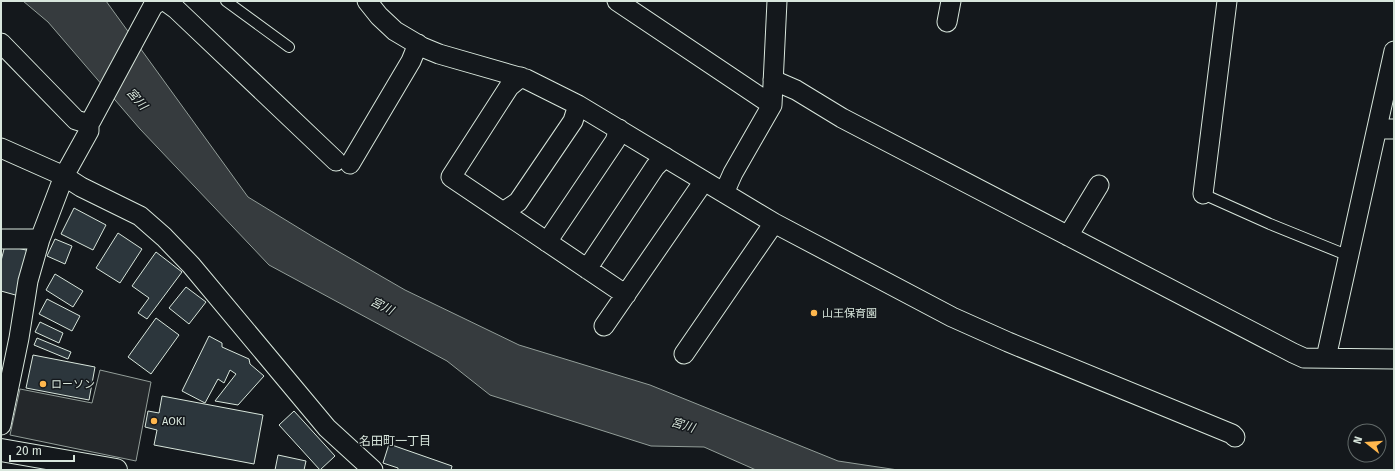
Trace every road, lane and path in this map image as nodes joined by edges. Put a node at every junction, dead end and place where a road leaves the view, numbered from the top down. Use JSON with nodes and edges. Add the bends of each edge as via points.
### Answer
{"nodes":[{"id":1,"x":226,"y":1,"type":"edge"},
{"id":2,"x":367,"y":1,"type":"edge"},
{"id":3,"x":617,"y":1,"type":"edge"},
{"id":4,"x":777,"y":1,"type":"edge"},
{"id":5,"x":951,"y":1,"type":"edge"},
{"id":6,"x":1227,"y":1,"type":"edge"},
{"id":7,"x":160,"y":3,"type":"edge"},
{"id":8,"x":948,"y":22,"type":"dead end"},
{"id":9,"x":1,"y":43,"type":"edge"},
{"id":10,"x":418,"y":44,"type":"junction"},
{"id":11,"x":289,"y":47,"type":"dead end"},
{"id":12,"x":1394,"y":51,"type":"edge"},
{"id":13,"x":521,"y":77,"type":"junction"},
{"id":14,"x":773,"y":80,"type":"junction"},
{"id":15,"x":578,"y":105,"type":"junction"},
{"id":16,"x":772,"y":105,"type":"junction"},
{"id":17,"x":90,"y":122,"type":"junction"},
{"id":18,"x":619,"y":129,"type":"junction"},
{"id":19,"x":1385,"y":129,"type":"edge"},
{"id":20,"x":1,"y":148,"type":"edge"},
{"id":21,"x":665,"y":157,"type":"junction"},
{"id":22,"x":64,"y":176,"type":"junction"},
{"id":23,"x":704,"y":181,"type":"junction"},
{"id":24,"x":1099,"y":185,"type":"dead end"},
{"id":25,"x":724,"y":193,"type":"junction"},
{"id":26,"x":1203,"y":194,"type":"joint"},
{"id":27,"x":503,"y":212,"type":"junction"},
{"id":28,"x":774,"y":223,"type":"junction"},
{"id":29,"x":1068,"y":236,"type":"junction"},
{"id":30,"x":1,"y":239,"type":"edge"},
{"id":31,"x":40,"y":239,"type":"junction"},
{"id":32,"x":547,"y":242,"type":"junction"},
{"id":33,"x":1349,"y":256,"type":"junction"},
{"id":34,"x":587,"y":269,"type":"junction"},
{"id":35,"x":626,"y":296,"type":"junction"},
{"id":36,"x":604,"y":326,"type":"dead end"},
{"id":37,"x":684,"y":354,"type":"dead end"},
{"id":38,"x":1326,"y":358,"type":"junction"},
{"id":39,"x":1394,"y":359,"type":"edge"},
{"id":40,"x":1,"y":425,"type":"edge"},
{"id":41,"x":1235,"y":437,"type":"dead end"},
{"id":42,"x":1,"y":450,"type":"edge"},
{"id":43,"x":116,"y":470,"type":"edge"},
{"id":44,"x":373,"y":470,"type":"edge"}],
"edges":[{"from":1,"to":11,"type":"lane"},
{"from":2,"to":10,"type":"street","via":[[395,31]]},
{"from":3,"to":16,"type":"street"},
{"from":4,"to":14,"type":"street"},
{"from":5,"to":8,"type":"street"},
{"from":6,"to":26,"type":"street"},
{"from":7,"to":10,"type":"street","via":[[176,9],[343,162],[411,60]]},
{"from":7,"to":17,"type":"street"},
{"from":9,"to":17,"type":"street","via":[[76,120]]},
{"from":10,"to":13,"type":"street","via":[[439,54]]},
{"from":12,"to":19,"type":"street"},
{"from":13,"to":15,"type":"street"},
{"from":13,"to":27,"type":"street","via":[[509,87],[451,177]]},
{"from":14,"to":16,"type":"street"},
{"from":14,"to":29,"type":"street"},
{"from":15,"to":18,"type":"street"},
{"from":15,"to":27,"type":"street","via":[[573,122],[518,202]]},
{"from":16,"to":25,"type":"street"},
{"from":17,"to":22,"type":"street","via":[[89,131]]},
{"from":18,"to":21,"type":"street"},
{"from":18,"to":32,"type":"street","via":[[614,141]]},
{"from":19,"to":33,"type":"street"},
{"from":20,"to":22,"type":"street"},
{"from":21,"to":23,"type":"street"},
{"from":21,"to":34,"type":"street","via":[[655,167]]},
{"from":22,"to":31,"type":"street"},
{"from":22,"to":44,"type":"street","via":[[140,216],[164,237],[327,428]]},
{"from":23,"to":25,"type":"street"},
{"from":23,"to":35,"type":"street"},
{"from":24,"to":29,"type":"street"},
{"from":25,"to":28,"type":"street"},
{"from":26,"to":33,"type":"lane"},
{"from":27,"to":32,"type":"street"},
{"from":28,"to":37,"type":"street"},
{"from":28,"to":41,"type":"street","via":[[952,317]]},
{"from":29,"to":38,"type":"street","via":[[1293,354],[1304,358]]},
{"from":30,"to":31,"type":"street"},
{"from":31,"to":40,"type":"street","via":[[28,281]]},
{"from":32,"to":34,"type":"street"},
{"from":33,"to":38,"type":"street"},
{"from":34,"to":35,"type":"street"},
{"from":35,"to":36,"type":"street"},
{"from":38,"to":39,"type":"street"},
{"from":42,"to":43,"type":"main road"}]}
